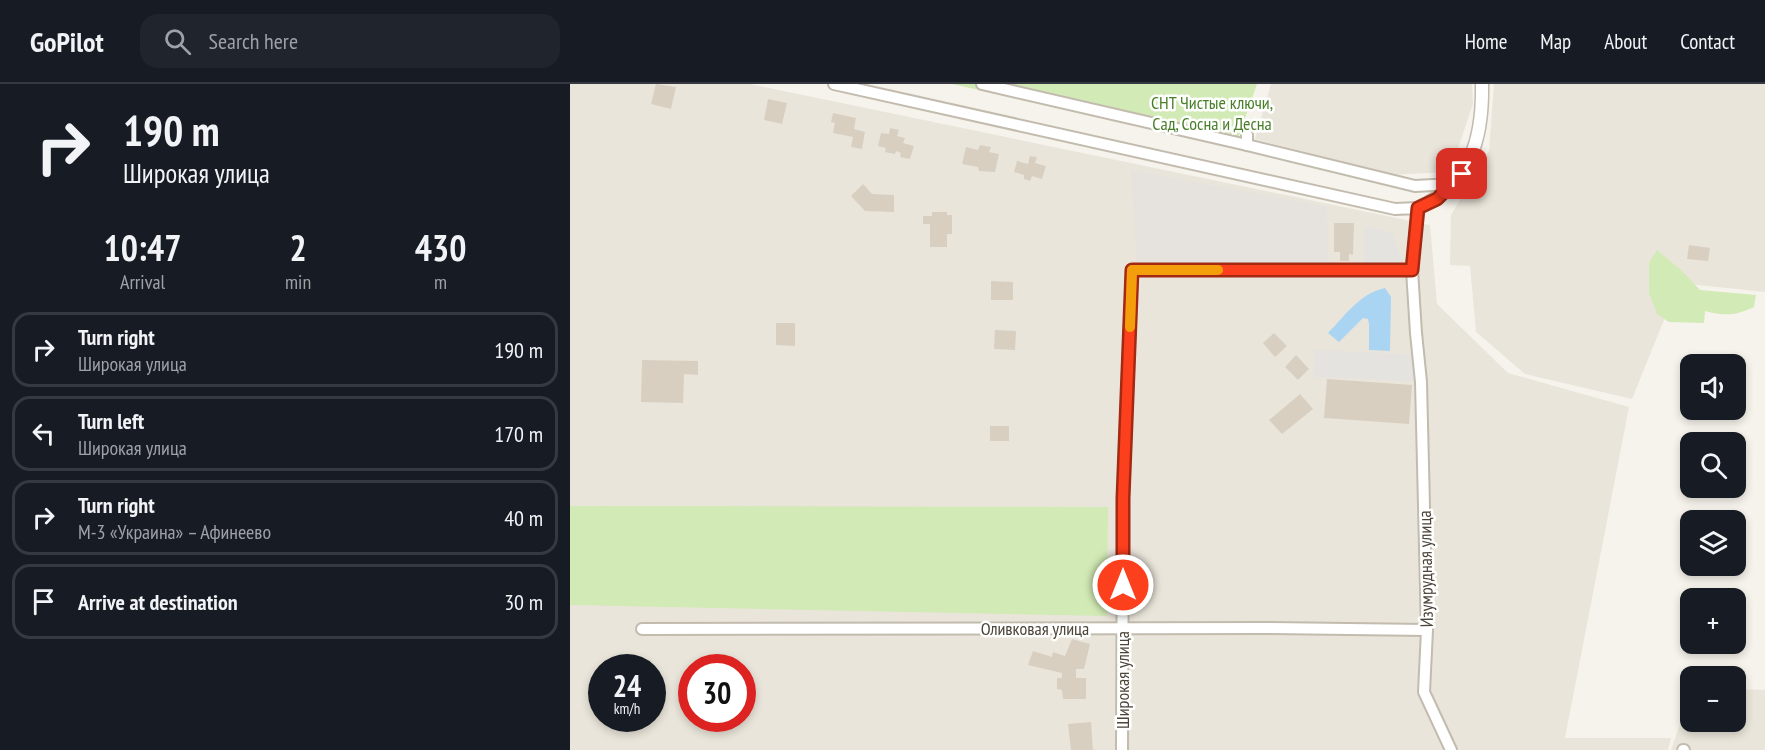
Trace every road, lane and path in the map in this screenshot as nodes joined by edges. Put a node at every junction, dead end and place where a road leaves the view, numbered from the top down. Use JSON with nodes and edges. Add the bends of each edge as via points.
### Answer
{"nodes":[{"id":1,"x":834,"y":84,"type":"edge"},
{"id":2,"x":982,"y":84,"type":"edge"},
{"id":3,"x":1482,"y":84,"type":"edge"},
{"id":4,"x":1452,"y":184,"type":"junction"},
{"id":5,"x":1418,"y":208,"type":"junction"},
{"id":6,"x":1412,"y":270,"type":"junction"},
{"id":7,"x":642,"y":629,"type":"dead end"},
{"id":8,"x":1123,"y":629,"type":"junction"},
{"id":9,"x":1427,"y":630,"type":"junction"},
{"id":10,"x":1122,"y":750,"type":"edge"},
{"id":11,"x":1451,"y":750,"type":"edge"}],
"edges":[{"from":1,"to":5,"type":"street","via":[[1395,209]]},
{"from":2,"to":4,"type":"street","via":[[1247,140],[1415,186]]},
{"from":3,"to":4,"type":"street","via":[[1477,142],[1462,174]]},
{"from":4,"to":5,"type":"street","via":[[1437,199]]},
{"from":5,"to":6,"type":"street"},
{"from":6,"to":8,"type":"street","name":"Широкая улица","via":[[1132,270],[1123,498]]},
{"from":6,"to":9,"type":"street","name":"Изумрудная улица","via":[[1421,382]]},
{"from":7,"to":8,"type":"street","name":"Оливковая улица"},
{"from":8,"to":9,"type":"street","name":"Оливковая улица"},
{"from":8,"to":10,"type":"street","name":"Широкая улица"},
{"from":9,"to":11,"type":"street","name":"Изумрудная улица","via":[[1424,692]]}]}
